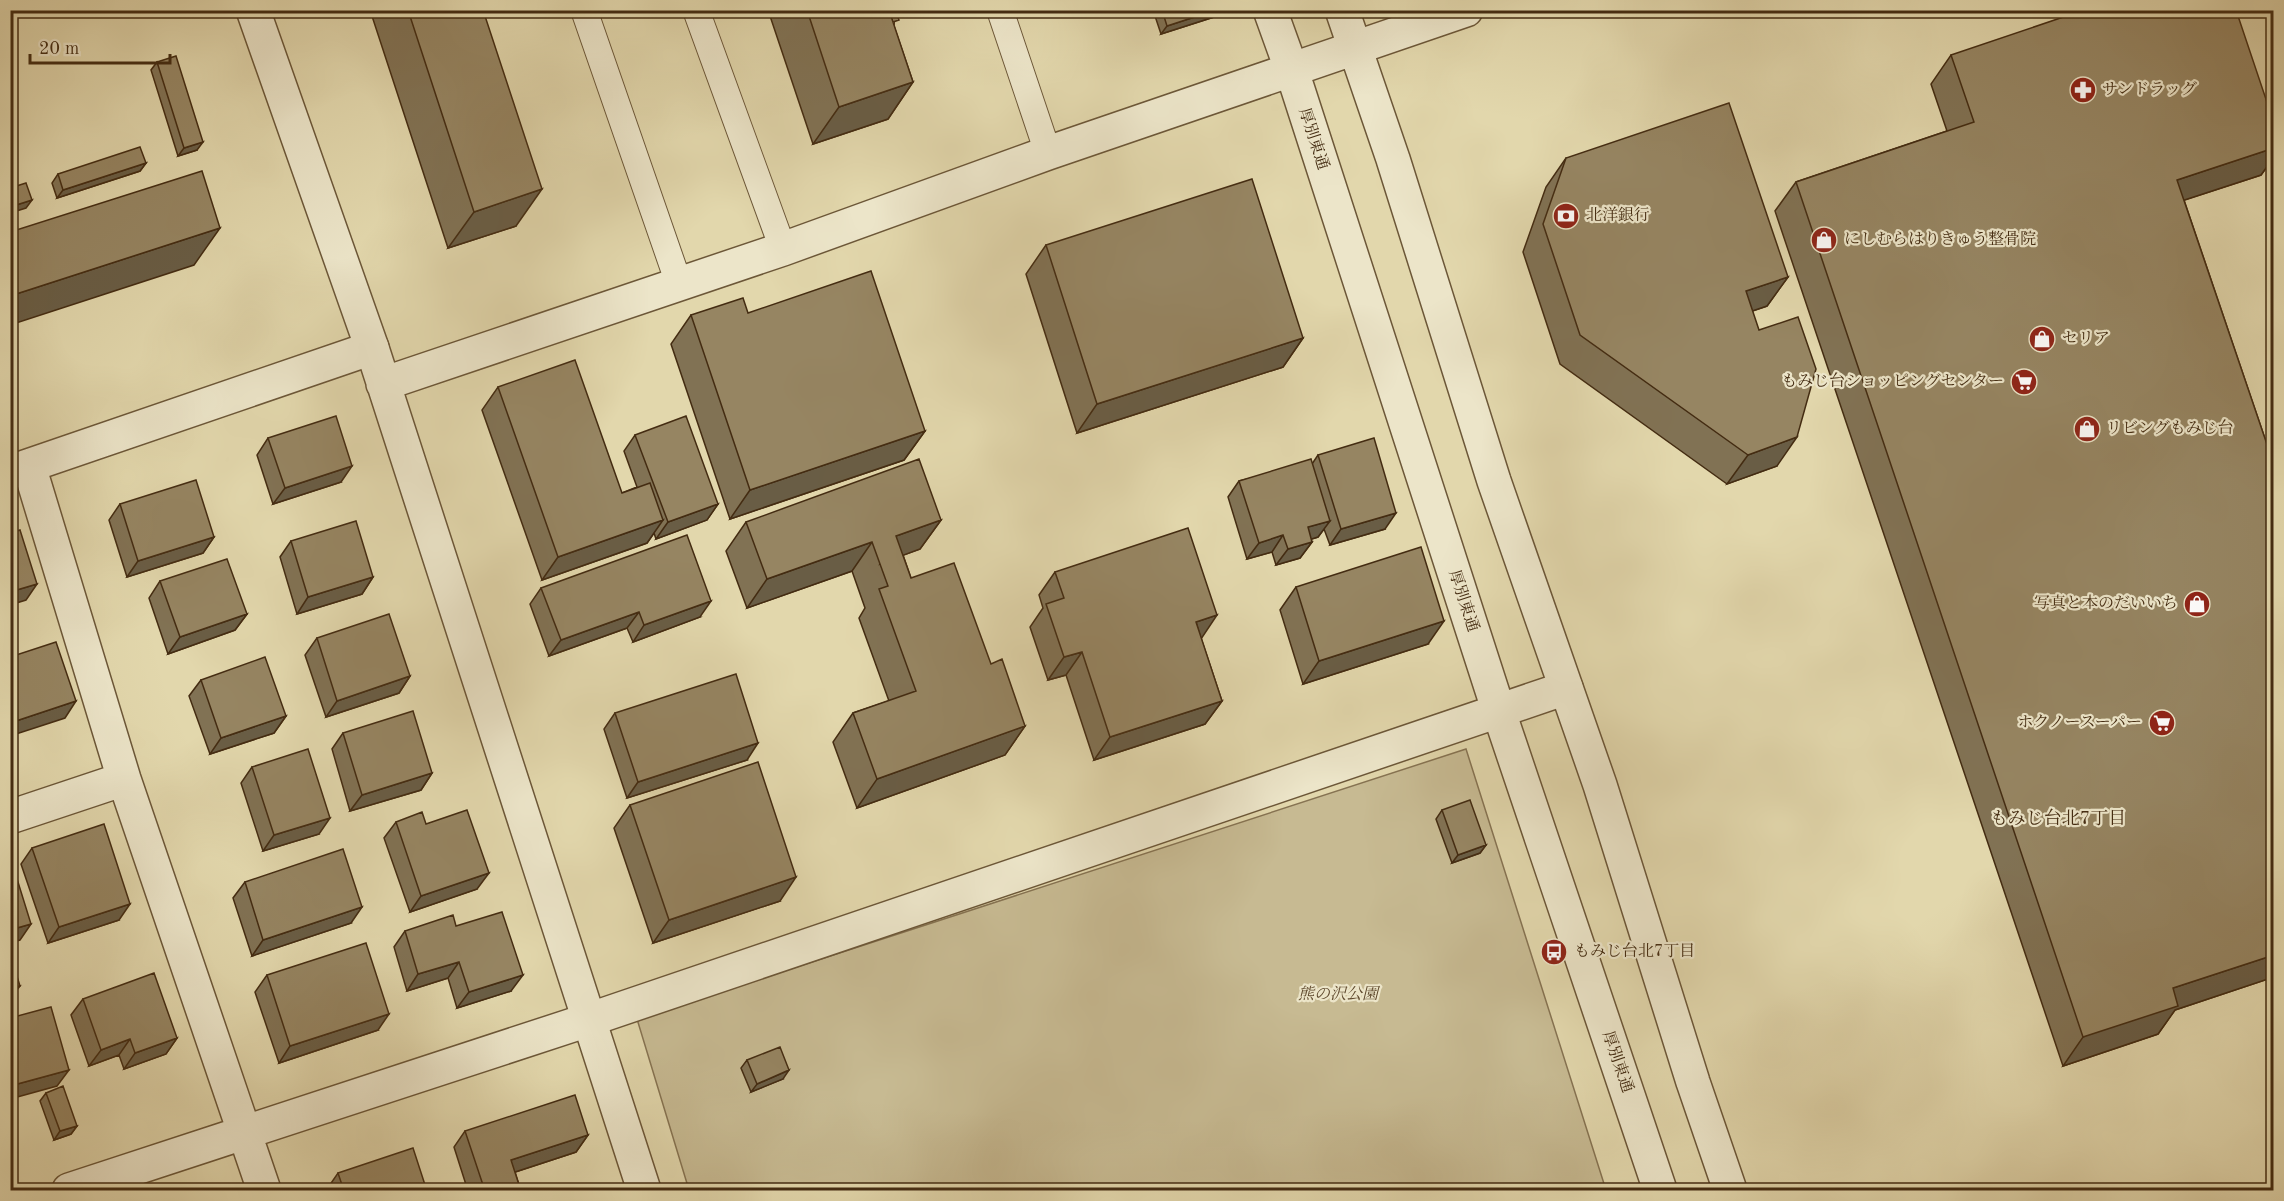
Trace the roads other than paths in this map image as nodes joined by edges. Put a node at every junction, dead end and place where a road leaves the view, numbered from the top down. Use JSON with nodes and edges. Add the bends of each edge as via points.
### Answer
{"nodes":[{"id":1,"x":253,"y":10,"type":"edge"},
{"id":2,"x":584,"y":10,"type":"edge"},
{"id":3,"x":696,"y":10,"type":"edge"},
{"id":4,"x":1000,"y":10,"type":"edge"},
{"id":5,"x":1270,"y":10,"type":"edge"},
{"id":6,"x":1342,"y":10,"type":"edge"},
{"id":7,"x":1466,"y":10,"type":"edge"},
{"id":8,"x":1355,"y":49,"type":"junction"},
{"id":9,"x":1292,"y":71,"type":"junction"},
{"id":10,"x":1048,"y":153,"type":"junction"},
{"id":11,"x":783,"y":249,"type":"junction"},
{"id":12,"x":679,"y":284,"type":"junction"},
{"id":13,"x":372,"y":348,"type":"junction"},
{"id":14,"x":383,"y":384,"type":"junction"},
{"id":15,"x":20,"y":469,"type":"edge"},
{"id":16,"x":1566,"y":687,"type":"junction"},
{"id":17,"x":1498,"y":712,"type":"junction"},
{"id":18,"x":124,"y":779,"type":"junction"},
{"id":19,"x":10,"y":817,"type":"edge"},
{"id":20,"x":588,"y":1020,"type":"junction"},
{"id":21,"x":246,"y":1133,"type":"junction"},
{"id":22,"x":69,"y":1191,"type":"edge"},
{"id":23,"x":264,"y":1191,"type":"edge"},
{"id":24,"x":644,"y":1191,"type":"edge"},
{"id":25,"x":1660,"y":1191,"type":"edge"},
{"id":26,"x":1730,"y":1191,"type":"edge"}],
"edges":[{"from":1,"to":13,"type":"street"},
{"from":2,"to":12,"type":"lane"},
{"from":3,"to":11,"type":"lane"},
{"from":4,"to":10,"type":"lane"},
{"from":5,"to":9,"type":"street","name":"厚別東通"},
{"from":6,"to":8,"type":"street"},
{"from":7,"to":8,"type":"street"},
{"from":8,"to":9,"type":"street"},
{"from":8,"to":16,"type":"street","via":[[1494,481]]},
{"from":9,"to":10,"type":"street"},
{"from":9,"to":17,"type":"street","name":"厚別東通"},
{"from":10,"to":11,"type":"street"},
{"from":11,"to":12,"type":"street"},
{"from":12,"to":14,"type":"street"},
{"from":13,"to":14,"type":"street"},
{"from":13,"to":15,"type":"street"},
{"from":14,"to":20,"type":"street"},
{"from":15,"to":18,"type":"street"},
{"from":16,"to":17,"type":"street"},
{"from":16,"to":26,"type":"street"},
{"from":17,"to":20,"type":"street"},
{"from":17,"to":25,"type":"street","name":"厚別東通"},
{"from":18,"to":19,"type":"street"},
{"from":18,"to":21,"type":"street"},
{"from":20,"to":21,"type":"street"},
{"from":20,"to":24,"type":"street"},
{"from":21,"to":22,"type":"street"},
{"from":21,"to":23,"type":"street"}]}
